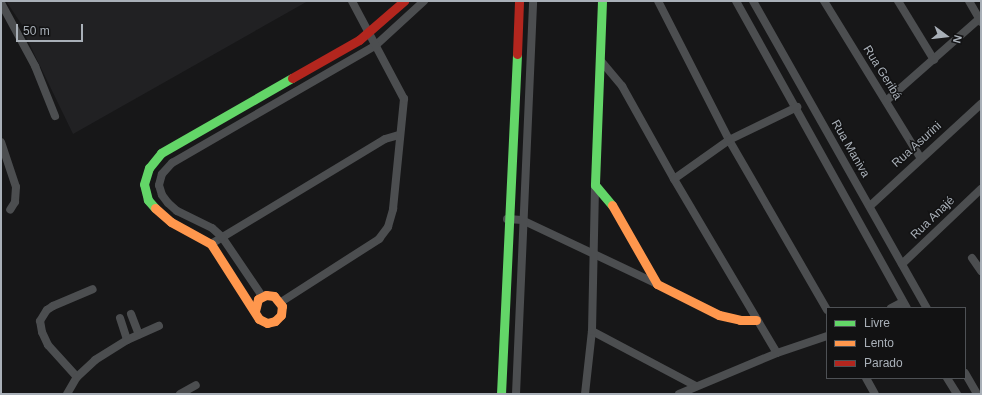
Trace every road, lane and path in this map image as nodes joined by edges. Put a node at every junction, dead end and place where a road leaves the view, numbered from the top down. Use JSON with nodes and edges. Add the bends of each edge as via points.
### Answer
{"nodes":[{"id":1,"x":352,"y":1,"type":"edge"},
{"id":2,"x":404,"y":1,"type":"edge"},
{"id":3,"x":424,"y":1,"type":"edge"},
{"id":4,"x":519,"y":1,"type":"edge"},
{"id":5,"x":533,"y":1,"type":"edge"},
{"id":6,"x":602,"y":1,"type":"edge"},
{"id":7,"x":658,"y":1,"type":"edge"},
{"id":8,"x":736,"y":1,"type":"edge"},
{"id":9,"x":753,"y":1,"type":"edge"},
{"id":10,"x":824,"y":1,"type":"edge"},
{"id":11,"x":898,"y":1,"type":"edge"},
{"id":12,"x":969,"y":1,"type":"edge"},
{"id":13,"x":1,"y":2,"type":"edge"},
{"id":14,"x":979,"y":17,"type":"edge"},
{"id":15,"x":369,"y":31,"type":"junction"},
{"id":16,"x":376,"y":45,"type":"junction"},
{"id":17,"x":934,"y":60,"type":"junction"},
{"id":18,"x":601,"y":61,"type":"junction"},
{"id":19,"x":886,"y":102,"type":"junction"},
{"id":20,"x":981,"y":104,"type":"edge"},
{"id":21,"x":797,"y":107,"type":"junction"},
{"id":22,"x":55,"y":116,"type":"dead end"},
{"id":23,"x":399,"y":135,"type":"junction"},
{"id":24,"x":729,"y":140,"type":"junction"},
{"id":25,"x":1,"y":142,"type":"edge"},
{"id":26,"x":920,"y":158,"type":"junction"},
{"id":27,"x":674,"y":179,"type":"junction"},
{"id":28,"x":595,"y":185,"type":"junction"},
{"id":29,"x":981,"y":189,"type":"edge"},
{"id":30,"x":870,"y":206,"type":"junction"},
{"id":31,"x":10,"y":210,"type":"dead end"},
{"id":32,"x":507,"y":219,"type":"junction"},
{"id":33,"x":522,"y":220,"type":"junction"},
{"id":34,"x":222,"y":237,"type":"junction"},
{"id":35,"x":211,"y":244,"type":"junction"},
{"id":36,"x":594,"y":253,"type":"junction"},
{"id":37,"x":972,"y":258,"type":"dead end"},
{"id":38,"x":902,"y":264,"type":"junction"},
{"id":39,"x":981,"y":271,"type":"edge"},
{"id":40,"x":657,"y":284,"type":"junction"},
{"id":41,"x":93,"y":289,"type":"dead end"},
{"id":42,"x":262,"y":296,"type":"junction"},
{"id":43,"x":281,"y":302,"type":"junction"},
{"id":44,"x":905,"y":305,"type":"edge"},
{"id":45,"x":895,"y":307,"type":"edge"},
{"id":46,"x":926,"y":307,"type":"edge"},
{"id":47,"x":826,"y":308,"type":"edge"},
{"id":48,"x":255,"y":311,"type":"junction"},
{"id":49,"x":131,"y":314,"type":"dead end"},
{"id":50,"x":120,"y":318,"type":"dead end"},
{"id":51,"x":756,"y":320,"type":"junction"},
{"id":52,"x":159,"y":326,"type":"dead end"},
{"id":53,"x":592,"y":331,"type":"junction"},
{"id":54,"x":138,"y":335,"type":"junction"},
{"id":55,"x":826,"y":336,"type":"edge"},
{"id":56,"x":127,"y":340,"type":"junction"},
{"id":57,"x":501,"y":346,"type":"junction"},
{"id":58,"x":516,"y":346,"type":"junction"},
{"id":59,"x":777,"y":353,"type":"junction"},
{"id":60,"x":966,"y":375,"type":"edge"},
{"id":61,"x":77,"y":377,"type":"junction"},
{"id":62,"x":866,"y":379,"type":"edge"},
{"id":63,"x":949,"y":379,"type":"edge"},
{"id":64,"x":196,"y":385,"type":"dead end"},
{"id":65,"x":696,"y":386,"type":"junction"},
{"id":66,"x":872,"y":393,"type":"edge"},
{"id":67,"x":67,"y":394,"type":"edge"},
{"id":68,"x":180,"y":394,"type":"edge"},
{"id":69,"x":501,"y":394,"type":"edge"},
{"id":70,"x":516,"y":394,"type":"edge"},
{"id":71,"x":585,"y":394,"type":"edge"},
{"id":72,"x":679,"y":394,"type":"edge"},
{"id":73,"x":957,"y":394,"type":"edge"},
{"id":74,"x":977,"y":394,"type":"edge"}],
"edges":[{"from":1,"to":15,"type":"street"},
{"from":2,"to":15,"type":"street"},
{"from":3,"to":16,"type":"street"},
{"from":4,"to":32,"type":"street"},
{"from":5,"to":33,"type":"street"},
{"from":6,"to":18,"type":"street"},
{"from":7,"to":24,"type":"street"},
{"from":8,"to":21,"type":"street"},
{"from":9,"to":30,"type":"street","name":"Rua Maniva"},
{"from":10,"to":19,"type":"street","name":"Rua Geribá"},
{"from":11,"to":17,"type":"street"},
{"from":12,"to":14,"type":"street"},
{"from":13,"to":22,"type":"street","via":[[35,66]]},
{"from":14,"to":17,"type":"street"},
{"from":15,"to":16,"type":"street"},
{"from":15,"to":35,"type":"street","via":[[359,40],[161,153],[149,168],[144,184],[148,200],[157,211]]},
{"from":16,"to":23,"type":"street","via":[[404,99]]},
{"from":16,"to":34,"type":"street","via":[[172,163],[162,174],[159,185],[168,203],[177,211],[212,228]]},
{"from":17,"to":19,"type":"street"},
{"from":18,"to":27,"type":"street","via":[[622,86]]},
{"from":18,"to":28,"type":"street"},
{"from":19,"to":26,"type":"street","name":"Rua Geribá"},
{"from":20,"to":26,"type":"street","name":"Rua Asurini"},
{"from":21,"to":24,"type":"street"},
{"from":21,"to":44,"type":"street"},
{"from":23,"to":34,"type":"street","via":[[385,139]]},
{"from":23,"to":43,"type":"street","via":[[393,209],[388,227],[379,239]]},
{"from":24,"to":27,"type":"street"},
{"from":24,"to":47,"type":"street"},
{"from":25,"to":31,"type":"street","via":[[16,187],[15,202]]},
{"from":26,"to":30,"type":"street","name":"Rua Asurini"},
{"from":27,"to":51,"type":"street"},
{"from":28,"to":36,"type":"street"},
{"from":28,"to":40,"type":"street","via":[[611,204]]},
{"from":29,"to":38,"type":"street","name":"Rua Anajé"},
{"from":30,"to":38,"type":"street","name":"Rua Maniva"},
{"from":32,"to":33,"type":"street"},
{"from":32,"to":57,"type":"street"},
{"from":33,"to":36,"type":"street"},
{"from":33,"to":58,"type":"street"},
{"from":34,"to":35,"type":"street"},
{"from":34,"to":42,"type":"street"},
{"from":35,"to":48,"type":"street"},
{"from":36,"to":40,"type":"street"},
{"from":36,"to":53,"type":"street"},
{"from":37,"to":39,"type":"street"},
{"from":38,"to":46,"type":"street","name":"Rua Maniva"},
{"from":40,"to":51,"type":"street","via":[[719,315],[740,320]]},
{"from":41,"to":61,"type":"street","via":[[46,310],[40,321],[48,345]]},
{"from":42,"to":43,"type":"street","via":[[274,296]]},
{"from":42,"to":48,"type":"street","via":[[256,303]]},
{"from":43,"to":48,"type":"street","via":[[282,310],[275,321],[263,322]]},
{"from":44,"to":45,"type":"street"},
{"from":49,"to":54,"type":"street"},
{"from":50,"to":56,"type":"street"},
{"from":51,"to":59,"type":"street"},
{"from":52,"to":54,"type":"street"},
{"from":53,"to":65,"type":"street"},
{"from":53,"to":71,"type":"street"},
{"from":54,"to":56,"type":"street"},
{"from":55,"to":59,"type":"street"},
{"from":56,"to":61,"type":"street","via":[[95,360]]},
{"from":57,"to":58,"type":"street"},
{"from":57,"to":69,"type":"street"},
{"from":58,"to":70,"type":"street"},
{"from":59,"to":65,"type":"street"},
{"from":60,"to":74,"type":"street"},
{"from":61,"to":67,"type":"street"},
{"from":62,"to":66,"type":"street"},
{"from":63,"to":73,"type":"street"},
{"from":64,"to":68,"type":"street"},
{"from":65,"to":72,"type":"street"}]}
